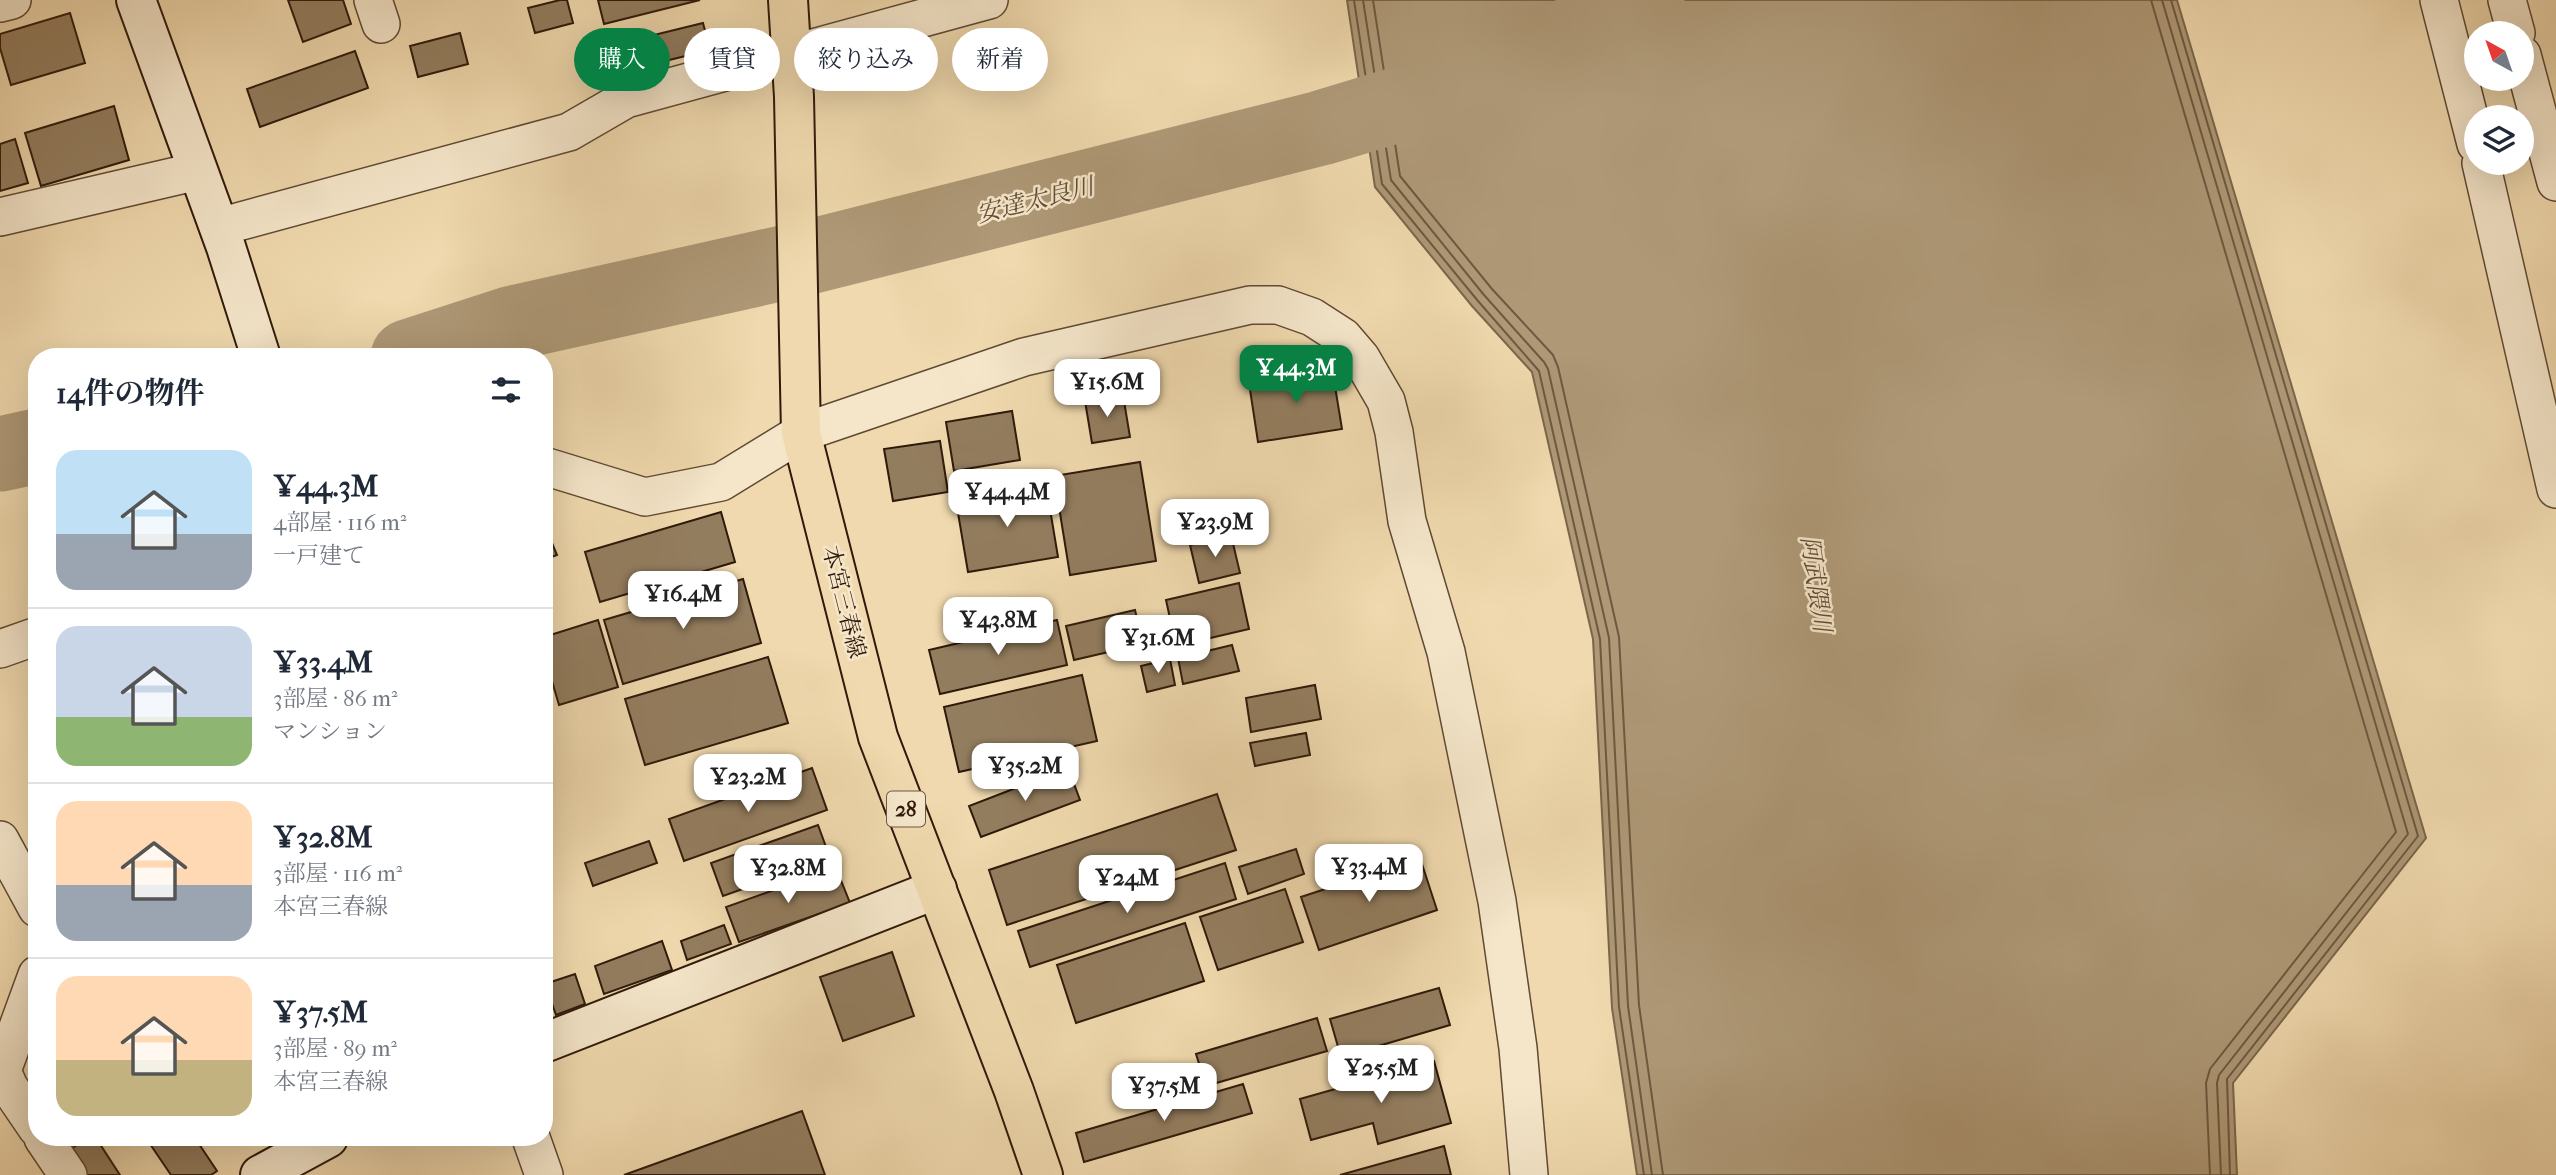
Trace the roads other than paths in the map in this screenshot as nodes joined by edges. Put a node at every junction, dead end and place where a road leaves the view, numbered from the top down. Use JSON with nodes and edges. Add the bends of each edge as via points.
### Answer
{"nodes":[{"id":1,"x":12,"y":0,"type":"edge"},
{"id":2,"x":135,"y":0,"type":"edge"},
{"id":3,"x":788,"y":0,"type":"edge"},
{"id":4,"x":989,"y":0,"type":"edge"},
{"id":5,"x":2438,"y":0,"type":"edge"},
{"id":6,"x":2507,"y":0,"type":"edge"},
{"id":7,"x":0,"y":3,"type":"edge"},
{"id":8,"x":2513,"y":21,"type":"edge"},
{"id":9,"x":792,"y":52,"type":"junction"},
{"id":10,"x":2532,"y":91,"type":"edge"},
{"id":11,"x":2466,"y":105,"type":"edge"},
{"id":12,"x":198,"y":171,"type":"junction"},
{"id":13,"x":2484,"y":175,"type":"edge"},
{"id":14,"x":2556,"y":181,"type":"edge"},
{"id":15,"x":0,"y":217,"type":"edge"},
{"id":16,"x":222,"y":237,"type":"junction"},
{"id":17,"x":258,"y":348,"type":"edge"},
{"id":18,"x":801,"y":433,"type":"junction"},
{"id":19,"x":553,"y":469,"type":"edge"},
{"id":20,"x":2556,"y":489,"type":"edge"},
{"id":21,"x":28,"y":639,"type":"edge"},
{"id":22,"x":0,"y":649,"type":"edge"},
{"id":23,"x":0,"y":840,"type":"edge"},
{"id":24,"x":937,"y":889,"type":"junction"},
{"id":25,"x":28,"y":891,"type":"edge"},
{"id":26,"x":28,"y":1000,"type":"edge"},
{"id":27,"x":553,"y":1039,"type":"edge"},
{"id":28,"x":28,"y":1115,"type":"edge"},
{"id":29,"x":48,"y":1146,"type":"edge"},
{"id":30,"x":313,"y":1146,"type":"edge"},
{"id":31,"x":534,"y":1146,"type":"edge"},
{"id":32,"x":68,"y":1175,"type":"edge"},
{"id":33,"x":260,"y":1175,"type":"edge"},
{"id":34,"x":544,"y":1175,"type":"edge"},
{"id":35,"x":1043,"y":1175,"type":"edge"},
{"id":36,"x":1529,"y":1175,"type":"edge"}],
"edges":[{"from":1,"to":7,"type":"street"},
{"from":2,"to":12,"type":"street"},
{"from":3,"to":9,"type":"main road","name":"本宮三春線","number":"28"},
{"from":4,"to":9,"type":"street"},
{"from":5,"to":11,"type":"street"},
{"from":6,"to":8,"type":"street"},
{"from":9,"to":16,"type":"street","via":[[626,99],[569,132]]},
{"from":9,"to":18,"type":"main road","name":"本宮三春線","number":"28"},
{"from":10,"to":14,"type":"street"},
{"from":12,"to":15,"type":"street"},
{"from":12,"to":16,"type":"street"},
{"from":13,"to":20,"type":"street"},
{"from":16,"to":17,"type":"street"},
{"from":18,"to":19,"type":"street","via":[[721,482],[645,497]]},
{"from":18,"to":24,"type":"main road","name":"本宮三春線","number":"28","via":[[878,737]]},
{"from":18,"to":36,"type":"street","via":[[1024,357],[1250,305],[1278,305],[1312,317],[1343,337],[1386,401],[1407,521],[1446,652],[1497,901],[1518,1048]]},
{"from":21,"to":22,"type":"street"},
{"from":23,"to":25,"type":"street"},
{"from":24,"to":27,"type":"street"},
{"from":24,"to":35,"type":"main road","name":"本宮三春線","number":"28"},
{"from":26,"to":28,"type":"street","via":[[2,1071]]},
{"from":29,"to":32,"type":"street"},
{"from":30,"to":33,"type":"street"},
{"from":31,"to":34,"type":"street"}]}
